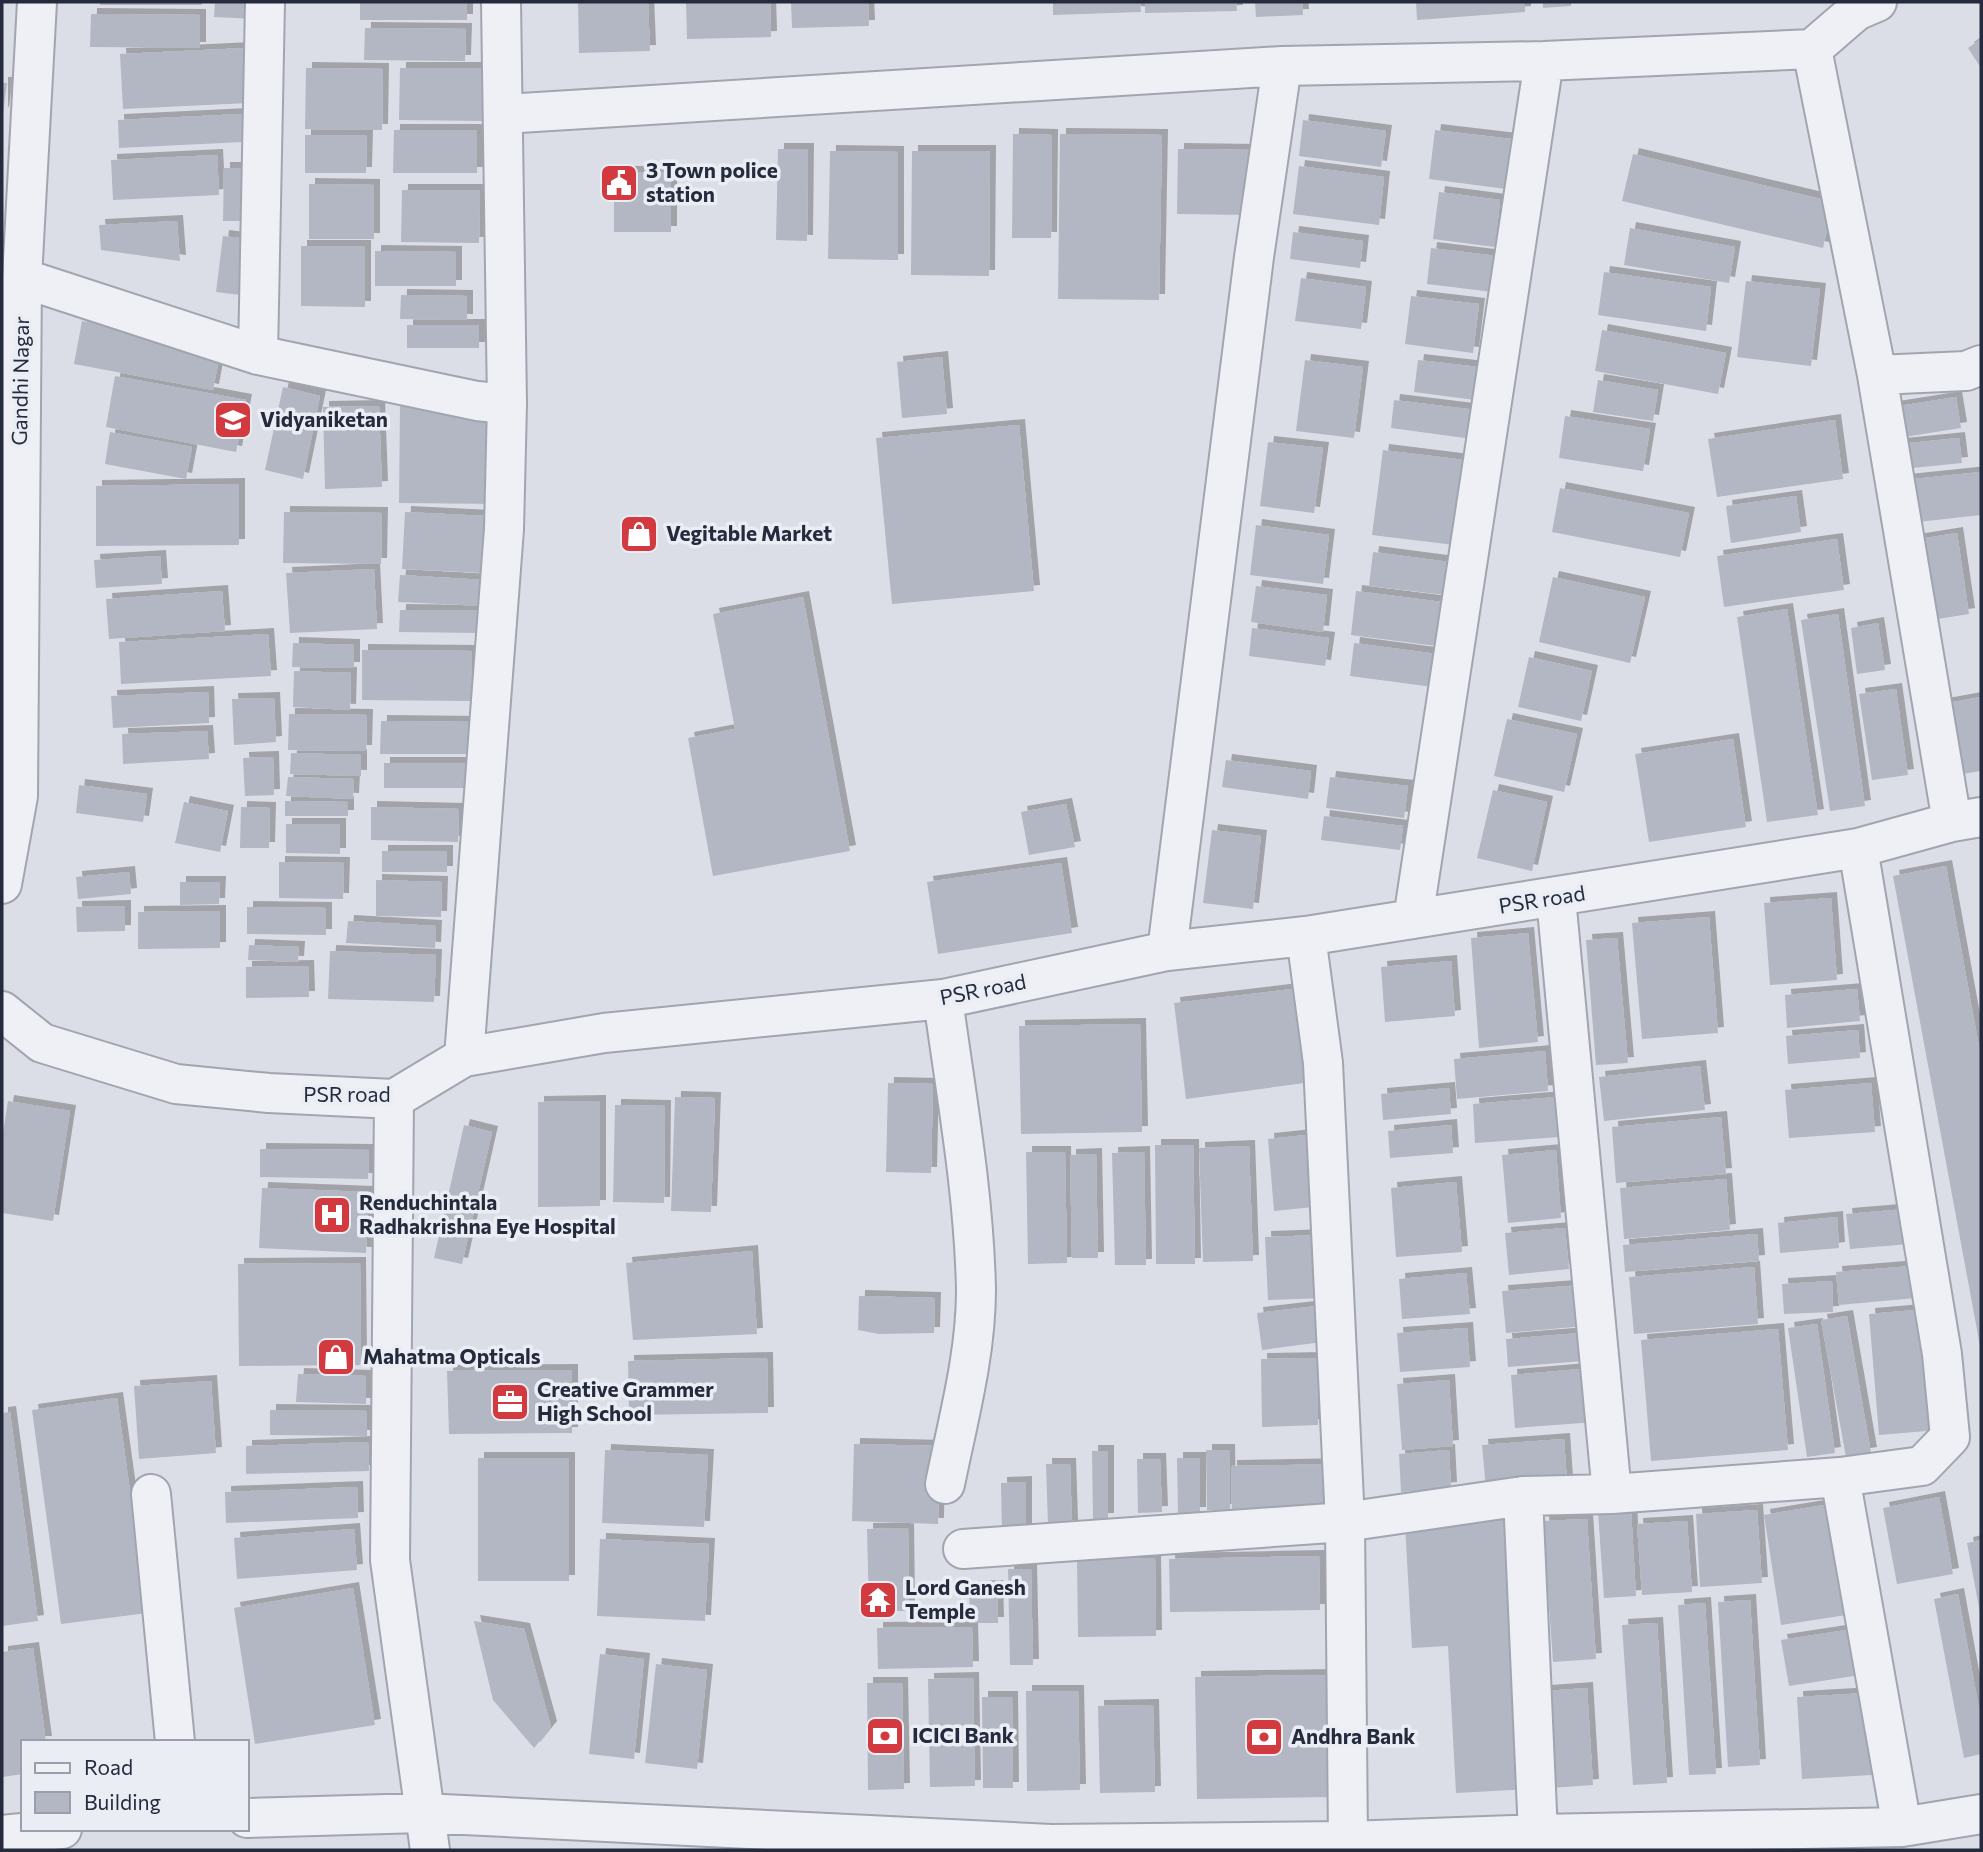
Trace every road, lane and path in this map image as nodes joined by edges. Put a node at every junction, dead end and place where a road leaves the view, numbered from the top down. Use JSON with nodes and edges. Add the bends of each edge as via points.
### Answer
{"nodes":[{"id":1,"x":37,"y":2,"type":"edge"},
{"id":2,"x":264,"y":2,"type":"edge"},
{"id":3,"x":501,"y":2,"type":"edge"},
{"id":4,"x":1863,"y":5,"type":"edge"},
{"id":5,"x":1812,"y":49,"type":"junction"},
{"id":6,"x":1544,"y":61,"type":"junction"},
{"id":7,"x":1282,"y":66,"type":"junction"},
{"id":8,"x":503,"y":114,"type":"junction"},
{"id":9,"x":22,"y":278,"type":"junction"},
{"id":10,"x":258,"y":355,"type":"junction"},
{"id":11,"x":1981,"y":365,"type":"edge"},
{"id":12,"x":1877,"y":375,"type":"junction"},
{"id":13,"x":507,"y":404,"type":"junction"},
{"id":14,"x":10,"y":789,"type":"edge"},
{"id":15,"x":1966,"y":819,"type":"edge"},
{"id":16,"x":1858,"y":848,"type":"junction"},
{"id":17,"x":2,"y":884,"type":"edge"},
{"id":18,"x":1556,"y":898,"type":"junction"},
{"id":19,"x":1413,"y":919,"type":"junction"},
{"id":20,"x":1306,"y":936,"type":"junction"},
{"id":21,"x":1167,"y":951,"type":"junction"},
{"id":22,"x":943,"y":999,"type":"junction"},
{"id":23,"x":2,"y":1011,"type":"edge"},
{"id":24,"x":464,"y":1057,"type":"junction"},
{"id":25,"x":394,"y":1099,"type":"junction"},
{"id":26,"x":1840,"y":1477,"type":"junction"},
{"id":27,"x":945,"y":1484,"type":"dead end"},
{"id":28,"x":151,"y":1494,"type":"dead end"},
{"id":29,"x":1612,"y":1494,"type":"junction"},
{"id":30,"x":1523,"y":1496,"type":"junction"},
{"id":31,"x":1346,"y":1522,"type":"junction"},
{"id":32,"x":963,"y":1549,"type":"dead end"},
{"id":33,"x":175,"y":1740,"type":"edge"},
{"id":34,"x":423,"y":1813,"type":"junction"},
{"id":35,"x":248,"y":1818,"type":"edge"},
{"id":36,"x":1902,"y":1827,"type":"junction"},
{"id":37,"x":1965,"y":1828,"type":"edge"},
{"id":38,"x":42,"y":1831,"type":"edge"},
{"id":39,"x":1538,"y":1834,"type":"junction"},
{"id":40,"x":2,"y":1835,"type":"edge"},
{"id":41,"x":1348,"y":1841,"type":"junction"},
{"id":42,"x":430,"y":1850,"type":"edge"}],
"edges":[{"from":1,"to":9,"type":"street","name":"Gandhi Nagar"},
{"from":2,"to":10,"type":"street"},
{"from":3,"to":8,"type":"street"},
{"from":4,"to":5,"type":"street"},
{"from":5,"to":6,"type":"street"},
{"from":5,"to":12,"type":"street"},
{"from":6,"to":7,"type":"street"},
{"from":6,"to":19,"type":"street"},
{"from":7,"to":8,"type":"street"},
{"from":7,"to":21,"type":"street"},
{"from":8,"to":13,"type":"street"},
{"from":9,"to":10,"type":"street"},
{"from":9,"to":14,"type":"street","name":"Gandhi Nagar"},
{"from":10,"to":13,"type":"street"},
{"from":11,"to":12,"type":"street","via":[[1966,371]]},
{"from":12,"to":15,"type":"street"},
{"from":13,"to":24,"type":"street","via":[[504,529]]},
{"from":14,"to":17,"type":"street","name":"Gandhi Nagar"},
{"from":15,"to":16,"type":"street","name":"PSR road"},
{"from":16,"to":18,"type":"street","name":"PSR road"},
{"from":16,"to":26,"type":"street","via":[[1942,1354],[1950,1437],[1922,1466]]},
{"from":18,"to":19,"type":"street","name":"PSR road"},
{"from":18,"to":29,"type":"street"},
{"from":19,"to":20,"type":"street","name":"PSR road"},
{"from":20,"to":21,"type":"street","name":"PSR road"},
{"from":20,"to":31,"type":"street","via":[[1323,1063]]},
{"from":21,"to":22,"type":"street","name":"PSR road"},
{"from":22,"to":24,"type":"street","name":"PSR road","via":[[604,1033]]},
{"from":22,"to":27,"type":"street","via":[[972,1216],[976,1291],[971,1352]]},
{"from":23,"to":25,"type":"street","name":"PSR road","via":[[42,1042],[176,1084],[269,1094]]},
{"from":24,"to":25,"type":"street","name":"PSR road"},
{"from":25,"to":34,"type":"street","via":[[390,1560]]},
{"from":26,"to":29,"type":"street"},
{"from":26,"to":36,"type":"street"},
{"from":28,"to":33,"type":"street"},
{"from":29,"to":30,"type":"street"},
{"from":30,"to":31,"type":"street"},
{"from":30,"to":39,"type":"street"},
{"from":31,"to":32,"type":"street"},
{"from":31,"to":41,"type":"street"},
{"from":34,"to":35,"type":"street"},
{"from":34,"to":41,"type":"street","via":[[1051,1844]]},
{"from":34,"to":42,"type":"street"},
{"from":36,"to":37,"type":"street"},
{"from":36,"to":39,"type":"street"},
{"from":38,"to":40,"type":"street"},
{"from":39,"to":41,"type":"street"}]}
